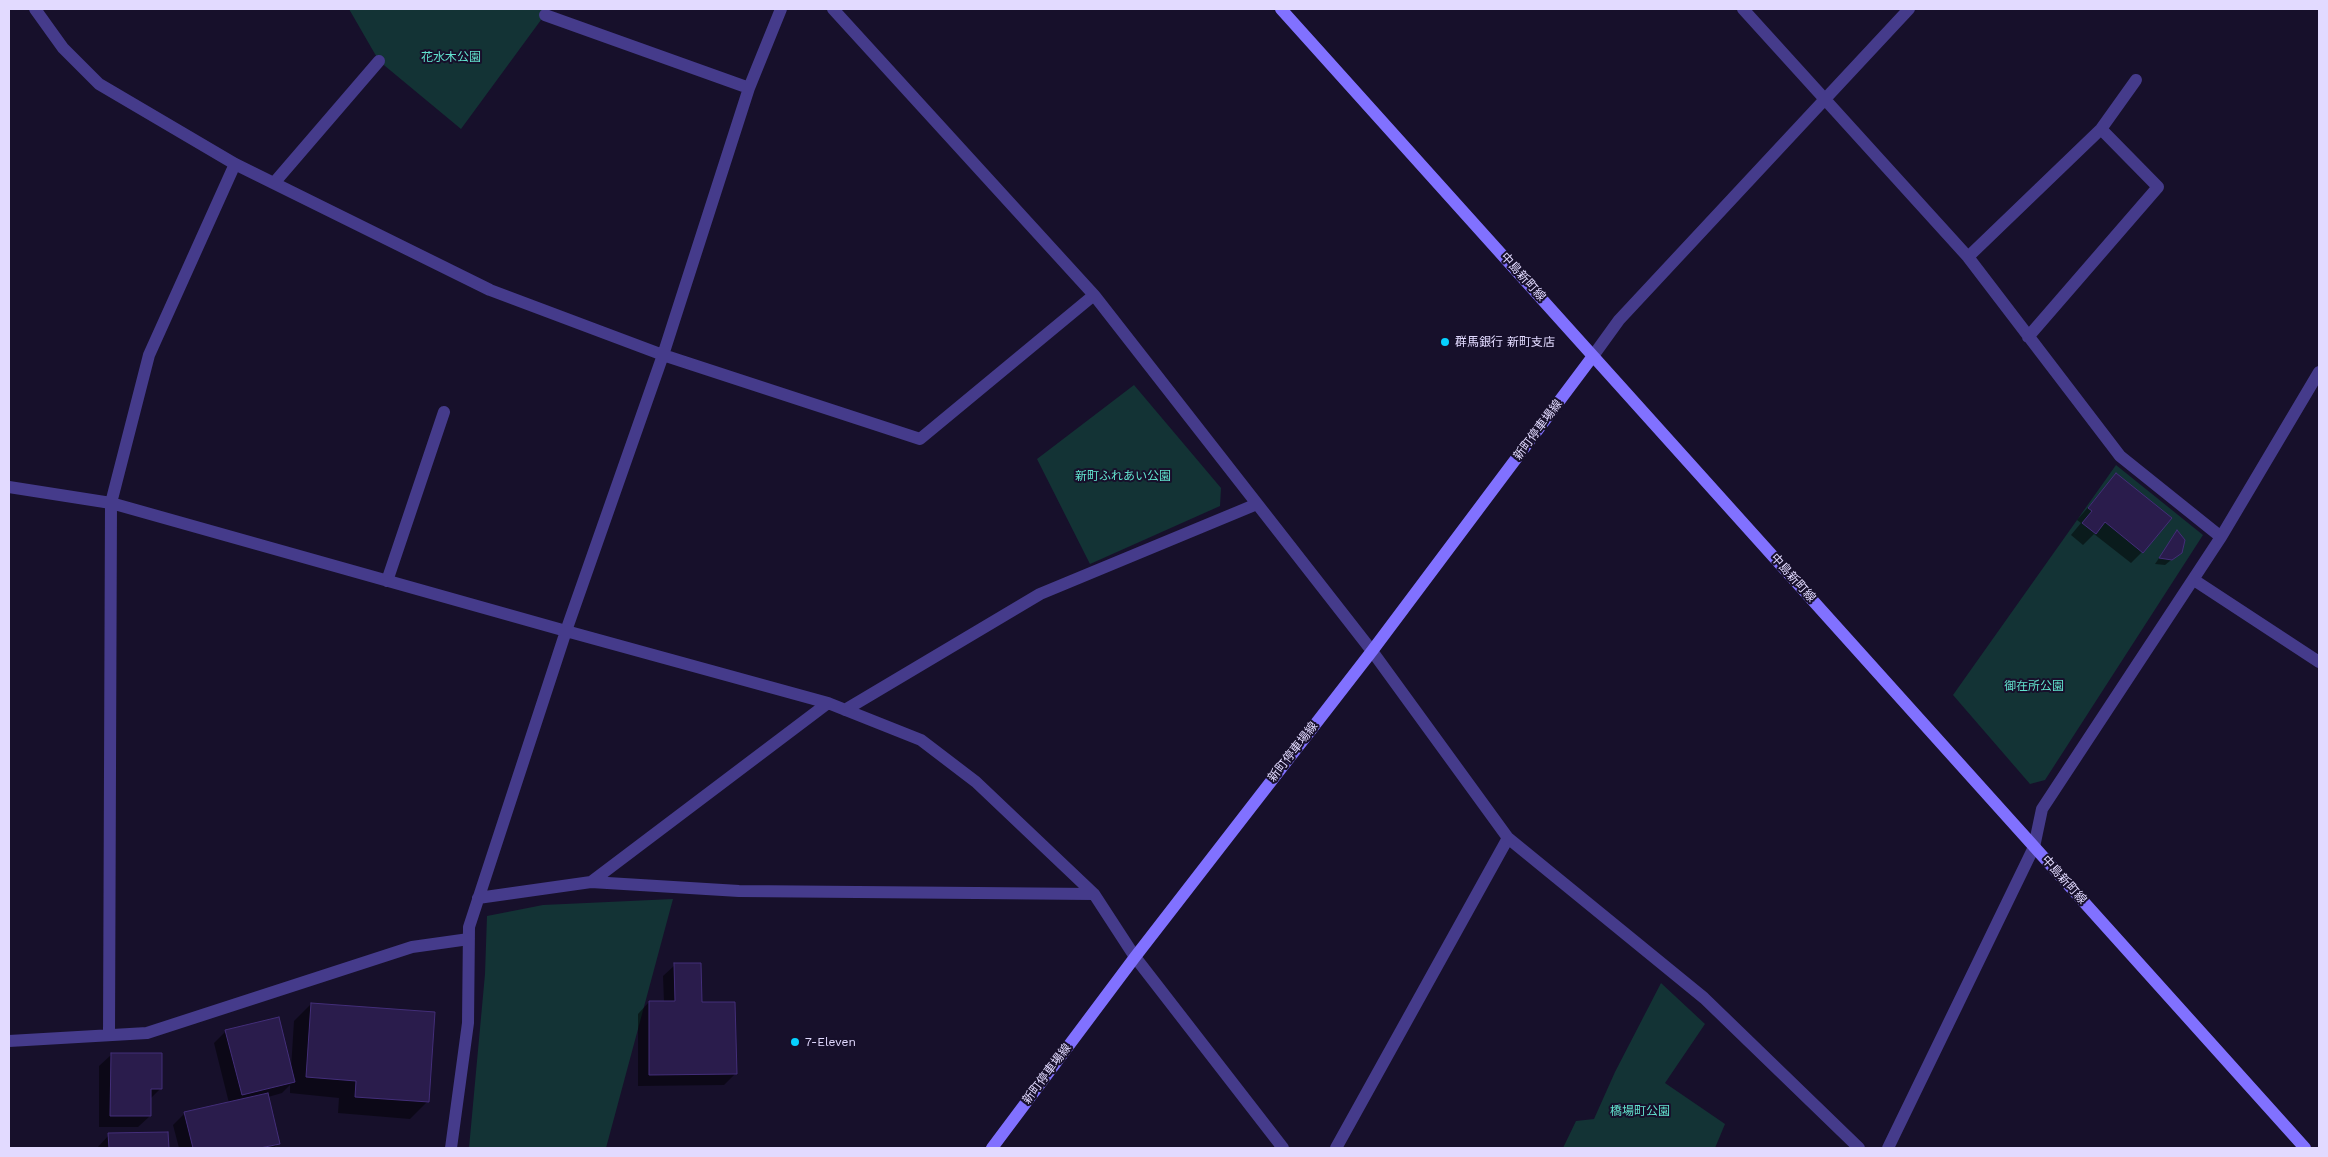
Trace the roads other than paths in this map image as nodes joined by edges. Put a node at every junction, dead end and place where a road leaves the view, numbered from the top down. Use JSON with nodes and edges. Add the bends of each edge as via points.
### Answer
{"nodes":[{"id":1,"x":35,"y":9,"type":"edge"},
{"id":2,"x":782,"y":9,"type":"edge"},
{"id":3,"x":833,"y":9,"type":"edge"},
{"id":4,"x":1281,"y":9,"type":"edge"},
{"id":5,"x":1743,"y":9,"type":"edge"},
{"id":6,"x":1909,"y":9,"type":"edge"},
{"id":7,"x":544,"y":15,"type":"dead end"},
{"id":8,"x":379,"y":61,"type":"dead end"},
{"id":9,"x":2136,"y":80,"type":"dead end"},
{"id":10,"x":749,"y":88,"type":"junction"},
{"id":11,"x":1825,"y":99,"type":"junction"},
{"id":12,"x":2101,"y":129,"type":"junction"},
{"id":13,"x":235,"y":164,"type":"junction"},
{"id":14,"x":274,"y":183,"type":"junction"},
{"id":15,"x":1968,"y":257,"type":"junction"},
{"id":16,"x":1094,"y":295,"type":"junction"},
{"id":17,"x":2028,"y":337,"type":"junction"},
{"id":18,"x":663,"y":355,"type":"junction"},
{"id":19,"x":1593,"y":356,"type":"junction"},
{"id":20,"x":2319,"y":372,"type":"edge"},
{"id":21,"x":444,"y":412,"type":"dead end"},
{"id":22,"x":9,"y":487,"type":"edge"},
{"id":23,"x":110,"y":503,"type":"junction"},
{"id":24,"x":1257,"y":504,"type":"junction"},
{"id":25,"x":2221,"y":537,"type":"junction"},
{"id":26,"x":2194,"y":580,"type":"junction"},
{"id":27,"x":387,"y":581,"type":"junction"},
{"id":28,"x":566,"y":632,"type":"junction"},
{"id":29,"x":1372,"y":651,"type":"junction"},
{"id":30,"x":2319,"y":662,"type":"edge"},
{"id":31,"x":828,"y":703,"type":"junction"},
{"id":32,"x":845,"y":710,"type":"junction"},
{"id":33,"x":1508,"y":838,"type":"junction"},
{"id":34,"x":2034,"y":847,"type":"junction"},
{"id":35,"x":591,"y":882,"type":"junction"},
{"id":36,"x":1094,"y":894,"type":"junction"},
{"id":37,"x":478,"y":898,"type":"junction"},
{"id":38,"x":469,"y":939,"type":"junction"},
{"id":39,"x":1135,"y":957,"type":"junction"},
{"id":40,"x":109,"y":1035,"type":"junction"},
{"id":41,"x":9,"y":1041,"type":"edge"},
{"id":42,"x":451,"y":1148,"type":"edge"},
{"id":43,"x":992,"y":1148,"type":"edge"},
{"id":44,"x":1283,"y":1148,"type":"edge"},
{"id":45,"x":1336,"y":1148,"type":"edge"},
{"id":46,"x":1859,"y":1148,"type":"edge"},
{"id":47,"x":1888,"y":1148,"type":"edge"},
{"id":48,"x":2306,"y":1148,"type":"edge"}],
"edges":[{"from":1,"to":13,"type":"street","via":[[63,48],[99,84]]},
{"from":2,"to":10,"type":"street"},
{"from":3,"to":16,"type":"street"},
{"from":4,"to":19,"type":"main road","name":"中島新町線"},
{"from":5,"to":11,"type":"street"},
{"from":6,"to":11,"type":"street"},
{"from":7,"to":10,"type":"street"},
{"from":8,"to":14,"type":"street"},
{"from":9,"to":12,"type":"street"},
{"from":10,"to":18,"type":"street"},
{"from":11,"to":15,"type":"street"},
{"from":11,"to":19,"type":"street","via":[[1619,320]]},
{"from":12,"to":15,"type":"street"},
{"from":12,"to":17,"type":"street","via":[[2158,187]]},
{"from":13,"to":14,"type":"street"},
{"from":13,"to":23,"type":"street","via":[[149,355]]},
{"from":14,"to":18,"type":"street","via":[[490,290]]},
{"from":15,"to":17,"type":"street"},
{"from":16,"to":18,"type":"street","via":[[920,438]]},
{"from":16,"to":24,"type":"street"},
{"from":17,"to":25,"type":"street","via":[[2120,456]]},
{"from":18,"to":28,"type":"street"},
{"from":19,"to":29,"type":"main road","name":"新町停車場線"},
{"from":19,"to":34,"type":"main road","name":"中島新町線"},
{"from":20,"to":25,"type":"street"},
{"from":21,"to":27,"type":"street"},
{"from":22,"to":23,"type":"street"},
{"from":23,"to":27,"type":"street"},
{"from":23,"to":40,"type":"street"},
{"from":24,"to":29,"type":"street"},
{"from":24,"to":32,"type":"street","via":[[1040,594]]},
{"from":25,"to":26,"type":"street"},
{"from":26,"to":30,"type":"street"},
{"from":26,"to":34,"type":"street","via":[[2042,809]]},
{"from":27,"to":28,"type":"street"},
{"from":28,"to":31,"type":"street"},
{"from":28,"to":37,"type":"street"},
{"from":29,"to":33,"type":"street"},
{"from":29,"to":39,"type":"main road","name":"新町停車場線"},
{"from":31,"to":32,"type":"street"},
{"from":31,"to":35,"type":"street"},
{"from":32,"to":36,"type":"street","via":[[921,740],[976,782]]},
{"from":33,"to":45,"type":"street"},
{"from":33,"to":46,"type":"street","via":[[1704,998]]},
{"from":34,"to":47,"type":"street"},
{"from":34,"to":48,"type":"main road","name":"中島新町線"},
{"from":35,"to":36,"type":"street","via":[[739,891]]},
{"from":35,"to":37,"type":"street"},
{"from":36,"to":39,"type":"street"},
{"from":37,"to":38,"type":"street","via":[[469,927]]},
{"from":38,"to":40,"type":"street","via":[[412,948],[147,1033]]},
{"from":38,"to":42,"type":"street","via":[[468,1023]]},
{"from":39,"to":43,"type":"main road","name":"新町停車場線"},
{"from":39,"to":44,"type":"street"},
{"from":40,"to":41,"type":"street"}]}
